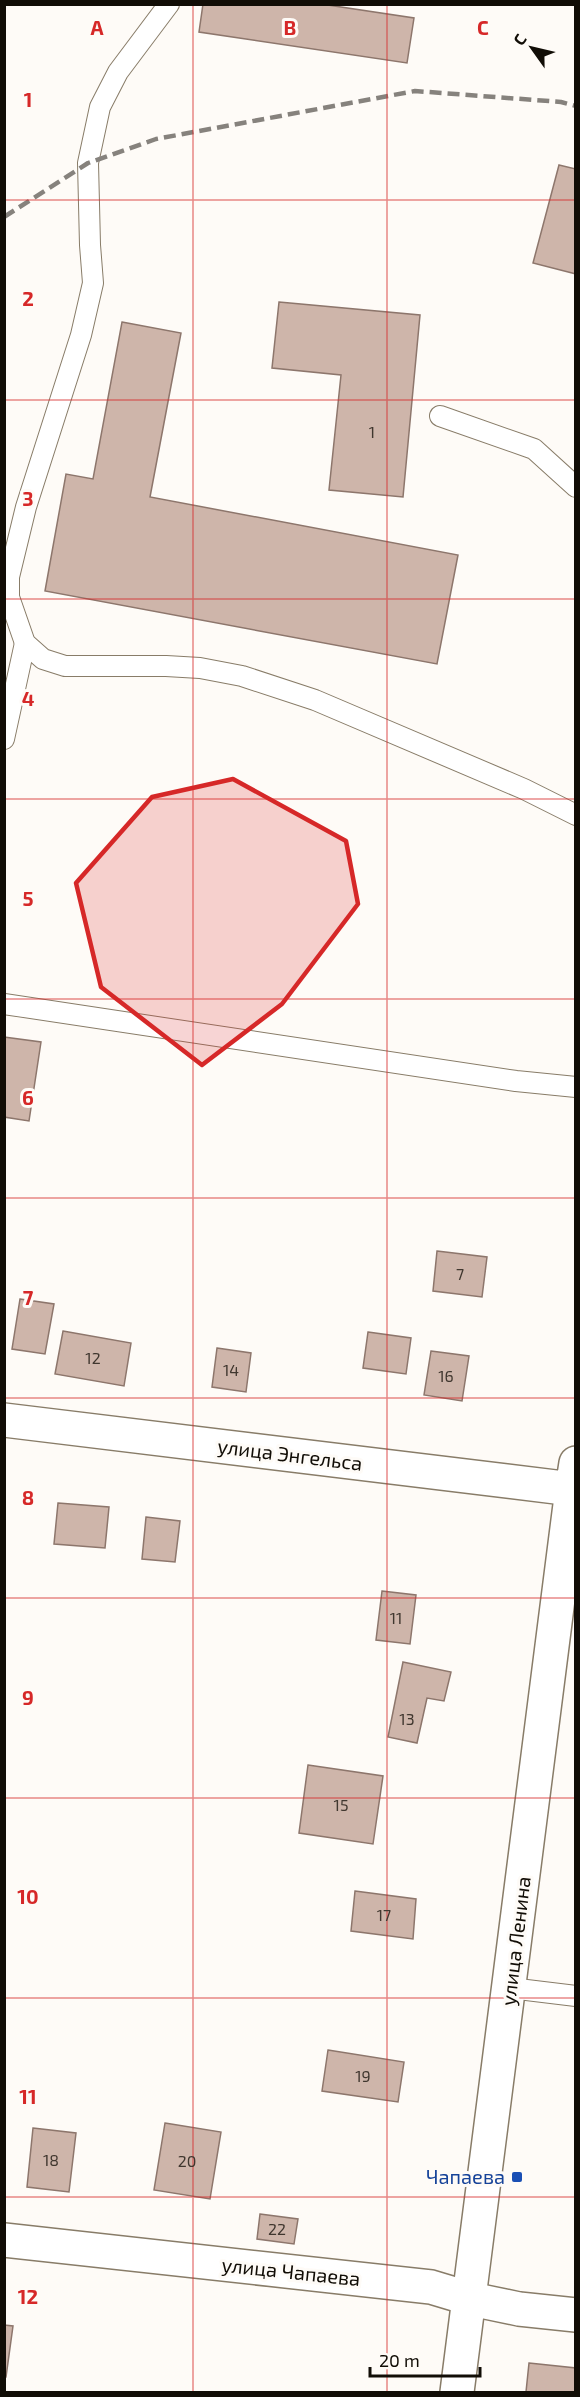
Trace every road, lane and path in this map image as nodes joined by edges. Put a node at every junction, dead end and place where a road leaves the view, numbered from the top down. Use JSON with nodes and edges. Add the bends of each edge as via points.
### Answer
{"nodes":[{"id":1,"x":169,"y":4,"type":"edge"},
{"id":2,"x":440,"y":416,"type":"dead end"},
{"id":3,"x":576,"y":487,"type":"edge"},
{"id":4,"x":25,"y":642,"type":"junction"},
{"id":5,"x":4,"y":739,"type":"edge"},
{"id":6,"x":576,"y":815,"type":"edge"},
{"id":7,"x":4,"y":1004,"type":"edge"},
{"id":8,"x":576,"y":1087,"type":"edge"},
{"id":9,"x":4,"y":1420,"type":"edge"},
{"id":10,"x":574,"y":1480,"type":"edge"},
{"id":11,"x":510,"y":1989,"type":"junction"},
{"id":12,"x":576,"y":1996,"type":"edge"},
{"id":13,"x":4,"y":2240,"type":"edge"},
{"id":14,"x":471,"y":2299,"type":"junction"},
{"id":15,"x":576,"y":2315,"type":"edge"},
{"id":16,"x":458,"y":2392,"type":"edge"}],
"edges":[{"from":1,"to":4,"type":"lane","via":[[118,72],[100,107],[88,163],[93,283],[9,577],[9,597]]},
{"from":2,"to":3,"type":"lane","via":[[534,449]]},
{"from":4,"to":5,"type":"lane"},
{"from":4,"to":6,"type":"lane","via":[[43,659],[65,666],[200,668],[242,676],[337,710]]},
{"from":7,"to":8,"type":"lane"},
{"from":9,"to":10,"type":"street","name":"улица Энгельса"},
{"from":10,"to":11,"type":"street","name":"улица Ленина"},
{"from":11,"to":12,"type":"lane"},
{"from":11,"to":14,"type":"street","name":"улица Ленина"},
{"from":13,"to":14,"type":"street","name":"улица Чапаева","via":[[431,2287]]},
{"from":14,"to":15,"type":"street","name":"улица Чапаева"},
{"from":14,"to":16,"type":"street","name":"улица Ленина"}]}
